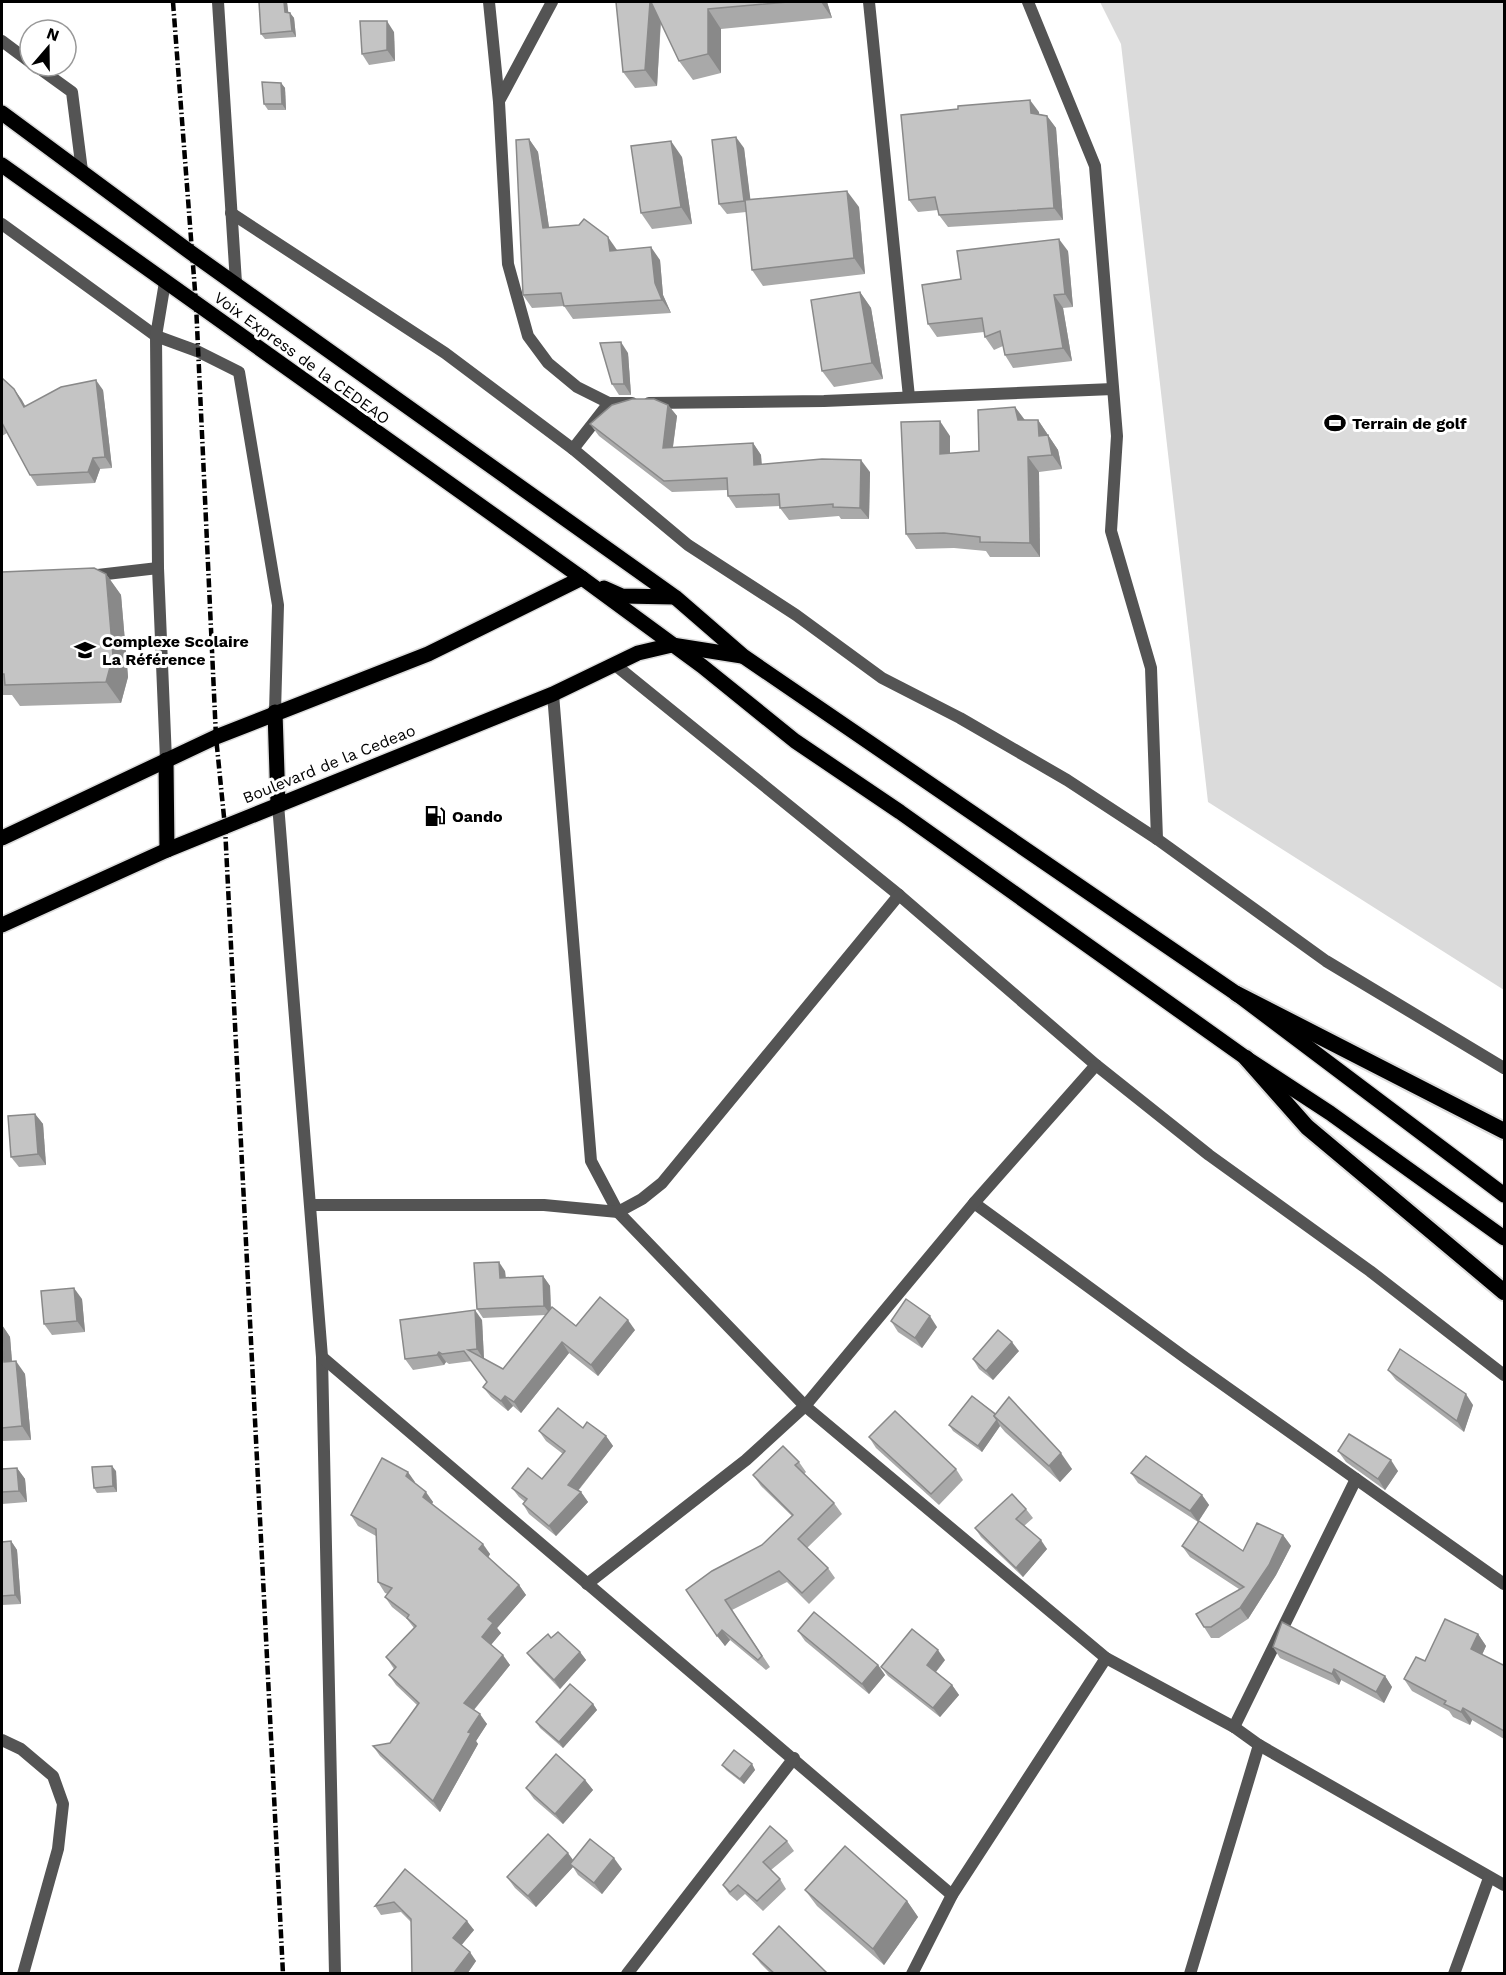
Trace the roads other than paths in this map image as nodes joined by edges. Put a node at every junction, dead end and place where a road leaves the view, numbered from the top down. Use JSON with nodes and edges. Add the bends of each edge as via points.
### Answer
{"nodes":[{"id":1,"x":218,"y":2,"type":"edge"},
{"id":2,"x":489,"y":2,"type":"edge"},
{"id":3,"x":552,"y":2,"type":"edge"},
{"id":4,"x":869,"y":2,"type":"edge"},
{"id":5,"x":1028,"y":2,"type":"edge"},
{"id":6,"x":2,"y":41,"type":"edge"},
{"id":7,"x":18,"y":53,"type":"edge"},
{"id":8,"x":53,"y":78,"type":"edge"},
{"id":9,"x":499,"y":102,"type":"junction"},
{"id":10,"x":2,"y":113,"type":"edge"},
{"id":11,"x":2,"y":165,"type":"edge"},
{"id":12,"x":82,"y":171,"type":"junction"},
{"id":13,"x":231,"y":213,"type":"junction"},
{"id":14,"x":2,"y":224,"type":"edge"},
{"id":15,"x":165,"y":282,"type":"junction"},
{"id":16,"x":236,"y":283,"type":"junction"},
{"id":17,"x":156,"y":336,"type":"junction"},
{"id":18,"x":1113,"y":389,"type":"junction"},
{"id":19,"x":909,"y":397,"type":"junction"},
{"id":20,"x":609,"y":404,"type":"junction"},
{"id":21,"x":573,"y":449,"type":"junction"},
{"id":22,"x":158,"y":568,"type":"junction"},
{"id":23,"x":80,"y":577,"type":"edge"},
{"id":24,"x":582,"y":578,"type":"junction"},
{"id":25,"x":675,"y":597,"type":"junction"},
{"id":26,"x":672,"y":645,"type":"junction"},
{"id":27,"x":743,"y":656,"type":"junction"},
{"id":28,"x":614,"y":664,"type":"junction"},
{"id":29,"x":553,"y":694,"type":"junction"},
{"id":30,"x":275,"y":712,"type":"junction"},
{"id":31,"x":166,"y":760,"type":"junction"},
{"id":32,"x":278,"y":804,"type":"junction"},
{"id":33,"x":2,"y":838,"type":"edge"},
{"id":34,"x":1157,"y":839,"type":"junction"},
{"id":35,"x":167,"y":850,"type":"junction"},
{"id":36,"x":899,"y":895,"type":"junction"},
{"id":37,"x":2,"y":925,"type":"edge"},
{"id":38,"x":1237,"y":994,"type":"junction"},
{"id":39,"x":1246,"y":1058,"type":"junction"},
{"id":40,"x":1096,"y":1065,"type":"junction"},
{"id":41,"x":1504,"y":1068,"type":"edge"},
{"id":42,"x":1504,"y":1131,"type":"edge"},
{"id":43,"x":1504,"y":1195,"type":"edge"},
{"id":44,"x":974,"y":1203,"type":"junction"},
{"id":45,"x":312,"y":1205,"type":"junction"},
{"id":46,"x":618,"y":1212,"type":"junction"},
{"id":47,"x":1504,"y":1238,"type":"edge"},
{"id":48,"x":1504,"y":1292,"type":"edge"},
{"id":49,"x":322,"y":1357,"type":"junction"},
{"id":50,"x":1504,"y":1375,"type":"edge"},
{"id":51,"x":805,"y":1406,"type":"junction"},
{"id":52,"x":1356,"y":1479,"type":"junction"},
{"id":53,"x":587,"y":1584,"type":"junction"},
{"id":54,"x":1504,"y":1584,"type":"edge"},
{"id":55,"x":1106,"y":1658,"type":"junction"},
{"id":56,"x":1234,"y":1727,"type":"junction"},
{"id":57,"x":2,"y":1740,"type":"edge"},
{"id":58,"x":1259,"y":1745,"type":"junction"},
{"id":59,"x":794,"y":1758,"type":"junction"},
{"id":60,"x":1489,"y":1878,"type":"junction"},
{"id":61,"x":1504,"y":1885,"type":"edge"},
{"id":62,"x":952,"y":1895,"type":"junction"},
{"id":63,"x":23,"y":1974,"type":"edge"},
{"id":64,"x":335,"y":1974,"type":"edge"},
{"id":65,"x":627,"y":1974,"type":"edge"},
{"id":66,"x":912,"y":1974,"type":"edge"},
{"id":67,"x":1190,"y":1974,"type":"edge"},
{"id":68,"x":1454,"y":1974,"type":"edge"}],
"edges":[{"from":1,"to":13,"type":"street"},
{"from":2,"to":9,"type":"street"},
{"from":3,"to":9,"type":"street"},
{"from":4,"to":19,"type":"street"},
{"from":5,"to":18,"type":"street","via":[[1095,166]]},
{"from":6,"to":7,"type":"street"},
{"from":8,"to":12,"type":"street","via":[[72,92]]},
{"from":9,"to":20,"type":"street","via":[[508,264],[528,336],[548,363],[577,387]]},
{"from":10,"to":12,"type":"main road"},
{"from":11,"to":15,"type":"main road","name":"Voix Express de la CEDEAO"},
{"from":12,"to":16,"type":"main road"},
{"from":13,"to":16,"type":"street"},
{"from":13,"to":21,"type":"street","via":[[445,353]]},
{"from":14,"to":17,"type":"street"},
{"from":15,"to":17,"type":"street"},
{"from":15,"to":24,"type":"main road","name":"Voix Express de la CEDEAO"},
{"from":16,"to":25,"type":"main road"},
{"from":17,"to":22,"type":"street"},
{"from":17,"to":30,"type":"street","via":[[239,372],[278,605]]},
{"from":18,"to":19,"type":"street"},
{"from":18,"to":34,"type":"street","via":[[1117,436],[1111,531],[1151,668]]},
{"from":19,"to":20,"type":"street"},
{"from":20,"to":21,"type":"street"},
{"from":21,"to":34,"type":"street","via":[[688,545],[796,615],[882,678],[1057,775]]},
{"from":22,"to":23,"type":"street"},
{"from":22,"to":31,"type":"street"},
{"from":24,"to":25,"type":"main road","via":[[622,596]]},
{"from":24,"to":26,"type":"main road"},
{"from":24,"to":30,"type":"main road","via":[[428,654]]},
{"from":25,"to":27,"type":"main road"},
{"from":26,"to":27,"type":"main road"},
{"from":26,"to":28,"type":"main road","name":"Boulevard de la Cedeao"},
{"from":26,"to":39,"type":"main road","via":[[795,741]]},
{"from":27,"to":38,"type":"main road"},
{"from":28,"to":29,"type":"main road","name":"Boulevard de la Cedeao"},
{"from":28,"to":36,"type":"street"},
{"from":29,"to":32,"type":"main road","name":"Boulevard de la Cedeao"},
{"from":29,"to":46,"type":"street","via":[[591,1161]]},
{"from":30,"to":31,"type":"main road"},
{"from":30,"to":32,"type":"main road"},
{"from":31,"to":33,"type":"main road"},
{"from":31,"to":35,"type":"main road"},
{"from":32,"to":35,"type":"main road","name":"Boulevard de la Cedeao"},
{"from":32,"to":45,"type":"street"},
{"from":34,"to":41,"type":"street","via":[[1326,961]]},
{"from":35,"to":37,"type":"main road","name":"Boulevard de la Cedeao"},
{"from":36,"to":40,"type":"street"},
{"from":36,"to":46,"type":"street","via":[[662,1183]]},
{"from":38,"to":42,"type":"highway"},
{"from":38,"to":43,"type":"main road"},
{"from":39,"to":47,"type":"main road"},
{"from":39,"to":48,"type":"highway","via":[[1307,1127]]},
{"from":40,"to":44,"type":"street"},
{"from":40,"to":50,"type":"street","via":[[1209,1155],[1370,1271]]},
{"from":44,"to":51,"type":"street"},
{"from":44,"to":52,"type":"street"},
{"from":45,"to":46,"type":"street","via":[[544,1204]]},
{"from":45,"to":49,"type":"street"},
{"from":46,"to":51,"type":"street"},
{"from":49,"to":53,"type":"street"},
{"from":49,"to":64,"type":"street"},
{"from":51,"to":53,"type":"street","via":[[746,1460]]},
{"from":51,"to":55,"type":"street"},
{"from":52,"to":54,"type":"street"},
{"from":52,"to":56,"type":"street"},
{"from":53,"to":59,"type":"street"},
{"from":55,"to":56,"type":"street"},
{"from":55,"to":62,"type":"street"},
{"from":56,"to":58,"type":"street"},
{"from":57,"to":63,"type":"street","via":[[21,1749],[53,1776],[63,1804],[58,1849]]},
{"from":58,"to":60,"type":"street"},
{"from":58,"to":67,"type":"street"},
{"from":59,"to":62,"type":"street"},
{"from":59,"to":65,"type":"street"},
{"from":60,"to":61,"type":"street"},
{"from":60,"to":68,"type":"street"},
{"from":62,"to":66,"type":"street"}]}
